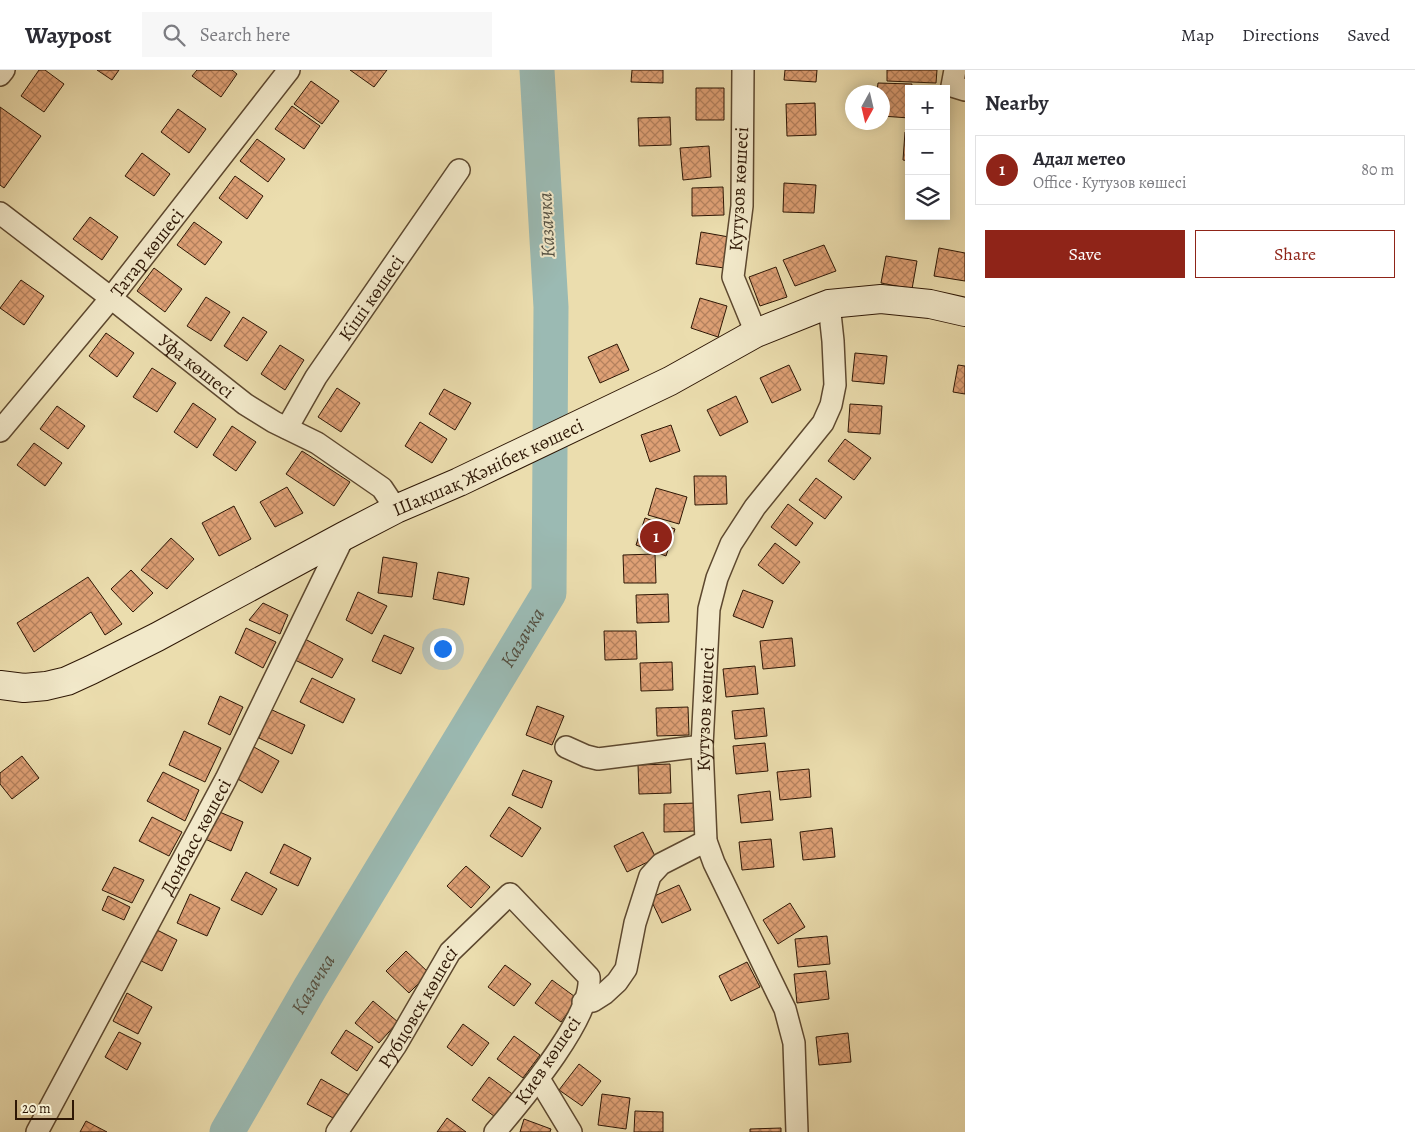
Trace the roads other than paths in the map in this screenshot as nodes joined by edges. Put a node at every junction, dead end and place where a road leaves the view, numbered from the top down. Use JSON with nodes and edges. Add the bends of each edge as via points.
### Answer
{"nodes":[{"id":1,"x":4,"y":70,"type":"edge"},
{"id":2,"x":289,"y":70,"type":"edge"},
{"id":3,"x":744,"y":70,"type":"edge"},
{"id":4,"x":0,"y":75,"type":"edge"},
{"id":5,"x":459,"y":170,"type":"dead end"},
{"id":6,"x":0,"y":214,"type":"edge"},
{"id":7,"x":111,"y":298,"type":"junction"},
{"id":8,"x":829,"y":304,"type":"junction"},
{"id":9,"x":965,"y":312,"type":"edge"},
{"id":10,"x":756,"y":333,"type":"junction"},
{"id":11,"x":286,"y":428,"type":"junction"},
{"id":12,"x":0,"y":431,"type":"edge"},
{"id":13,"x":396,"y":509,"type":"junction"},
{"id":14,"x":344,"y":536,"type":"junction"},
{"id":15,"x":12,"y":686,"type":"edge"},
{"id":16,"x":566,"y":746,"type":"dead end"},
{"id":17,"x":702,"y":746,"type":"junction"},
{"id":18,"x":706,"y":841,"type":"junction"},
{"id":19,"x":510,"y":894,"type":"joint"},
{"id":20,"x":583,"y":1002,"type":"junction"},
{"id":21,"x":539,"y":1079,"type":"junction"},
{"id":22,"x":38,"y":1132,"type":"edge"},
{"id":23,"x":337,"y":1132,"type":"edge"},
{"id":24,"x":495,"y":1132,"type":"edge"},
{"id":25,"x":571,"y":1132,"type":"edge"},
{"id":26,"x":797,"y":1132,"type":"edge"}],
"edges":[{"from":1,"to":4,"type":"street"},
{"from":2,"to":7,"type":"street","name":"Татар көшесі"},
{"from":3,"to":10,"type":"street","name":"Кутузов көшесі","via":[[742,206],[733,277]]},
{"from":5,"to":11,"type":"street","name":"Кіші көшесі","via":[[316,377]]},
{"from":6,"to":7,"type":"street","name":"Уфа көшесі"},
{"from":7,"to":11,"type":"street","name":"Уфа көшесі","via":[[245,404]]},
{"from":7,"to":12,"type":"street","name":"Татар көшесі"},
{"from":8,"to":9,"type":"main road","name":"Шақшақ Жәнібек көшесі","via":[[900,300]]},
{"from":8,"to":10,"type":"main road","name":"Шақшақ Жәнібек көшесі"},
{"from":8,"to":17,"type":"street","name":"Кутузов көшесі","via":[[835,385],[823,423],[755,508],[731,544],[716,578],[709,609]]},
{"from":10,"to":13,"type":"main road","name":"Шақшақ Жәнібек көшесі","via":[[670,381]]},
{"from":11,"to":13,"type":"street","name":"Уфа көшесі","via":[[317,442],[382,488]]},
{"from":13,"to":14,"type":"main road","name":"Шақшақ Жәнібек көшесі"},
{"from":14,"to":15,"type":"main road","name":"Шақшақ Жәнібек көшесі","via":[[92,670],[46,686]]},
{"from":14,"to":22,"type":"street","name":"Донбасс көшесі","via":[[226,779]]},
{"from":16,"to":17,"type":"street","via":[[598,759]]},
{"from":17,"to":18,"type":"street","name":"Кутузов көшесі"},
{"from":18,"to":20,"type":"street","via":[[661,864],[650,876],[634,923],[626,969],[604,994]]},
{"from":18,"to":26,"type":"street","name":"Кутузов көшесі","via":[[785,1009],[794,1043]]},
{"from":19,"to":20,"type":"street","name":"Киев көшесі","via":[[589,976],[590,985]]},
{"from":19,"to":23,"type":"street","name":"Рубцовск көшесі","via":[[450,952],[396,1045]]},
{"from":20,"to":21,"type":"street","name":"Киев көшесі","via":[[576,1022]]},
{"from":21,"to":24,"type":"street","name":"Киев көшесі"},
{"from":21,"to":25,"type":"street"}]}
